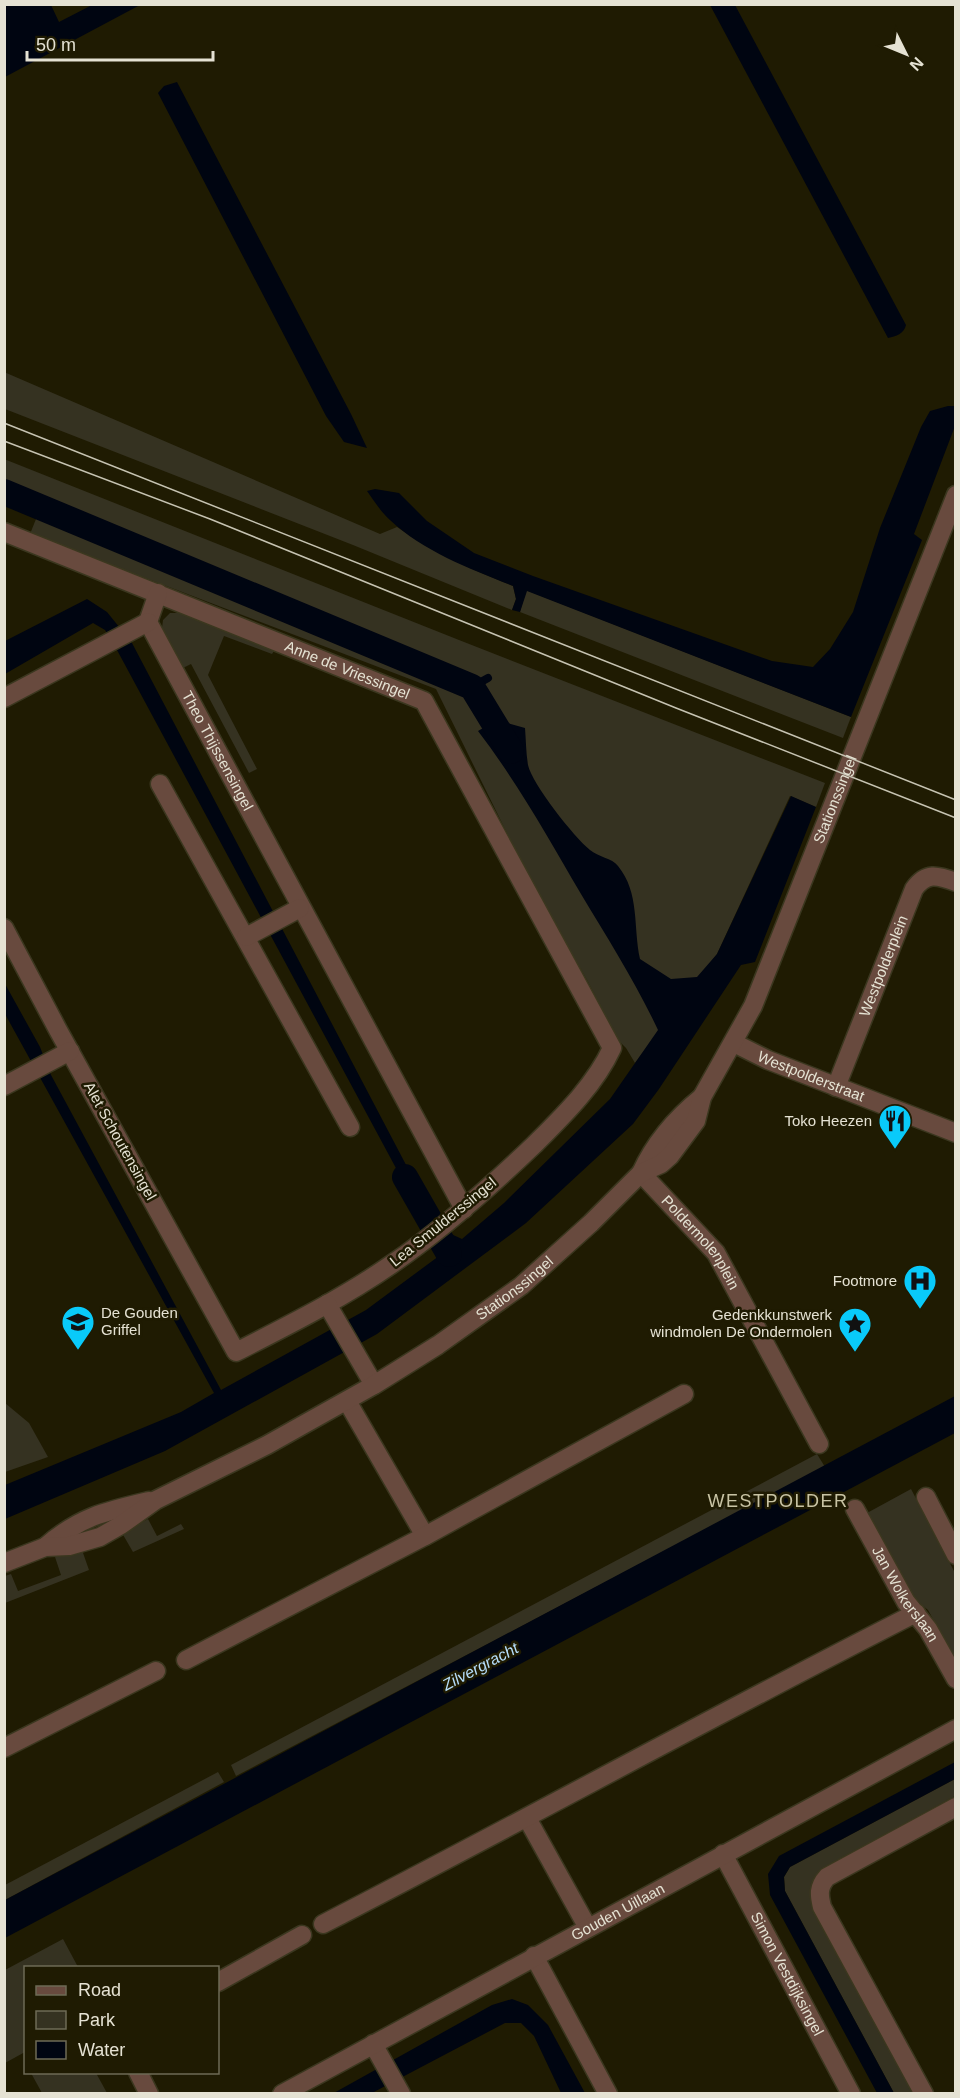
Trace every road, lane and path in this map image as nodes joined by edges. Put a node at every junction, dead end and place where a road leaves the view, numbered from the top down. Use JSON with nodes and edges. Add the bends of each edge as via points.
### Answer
{"nodes":[{"id":1,"x":956,"y":495,"type":"edge"},
{"id":2,"x":4,"y":532,"type":"edge"},
{"id":3,"x":158,"y":593,"type":"junction"},
{"id":4,"x":148,"y":622,"type":"junction"},
{"id":5,"x":4,"y":698,"type":"edge"},
{"id":6,"x":160,"y":784,"type":"dead end"},
{"id":7,"x":956,"y":882,"type":"edge"},
{"id":8,"x":300,"y":908,"type":"junction"},
{"id":9,"x":4,"y":928,"type":"edge"},
{"id":10,"x":246,"y":938,"type":"junction"},
{"id":11,"x":734,"y":1043,"type":"junction"},
{"id":12,"x":612,"y":1048,"type":"joint"},
{"id":13,"x":70,"y":1051,"type":"junction"},
{"id":14,"x":4,"y":1086,"type":"edge"},
{"id":15,"x":836,"y":1087,"type":"junction"},
{"id":16,"x":350,"y":1127,"type":"dead end"},
{"id":17,"x":956,"y":1133,"type":"edge"},
{"id":18,"x":642,"y":1173,"type":"junction"},
{"id":19,"x":464,"y":1209,"type":"junction"},
{"id":20,"x":327,"y":1304,"type":"junction"},
{"id":21,"x":236,"y":1352,"type":"joint"},
{"id":22,"x":374,"y":1385,"type":"junction"},
{"id":23,"x":684,"y":1394,"type":"dead end"},
{"id":24,"x":347,"y":1401,"type":"junction"},
{"id":25,"x":819,"y":1444,"type":"dead end"},
{"id":26,"x":927,"y":1497,"type":"dead end"},
{"id":27,"x":855,"y":1509,"type":"dead end"},
{"id":28,"x":425,"y":1536,"type":"junction"},
{"id":29,"x":956,"y":1555,"type":"edge"},
{"id":30,"x":4,"y":1563,"type":"edge"},
{"id":31,"x":916,"y":1613,"type":"junction"},
{"id":32,"x":186,"y":1660,"type":"dead end"},
{"id":33,"x":156,"y":1671,"type":"dead end"},
{"id":34,"x":956,"y":1678,"type":"edge"},
{"id":35,"x":956,"y":1729,"type":"edge"},
{"id":36,"x":4,"y":1748,"type":"edge"},
{"id":37,"x":956,"y":1807,"type":"edge"},
{"id":38,"x":527,"y":1818,"type":"junction"},
{"id":39,"x":723,"y":1854,"type":"junction"},
{"id":40,"x":323,"y":1924,"type":"dead end"},
{"id":41,"x":588,"y":1928,"type":"junction"},
{"id":42,"x":302,"y":1935,"type":"dead end"},
{"id":43,"x":534,"y":1956,"type":"junction"},
{"id":44,"x":219,"y":1981,"type":"edge"},
{"id":45,"x":373,"y":2044,"type":"junction"},
{"id":46,"x":139,"y":2074,"type":"edge"},
{"id":47,"x":400,"y":2093,"type":"edge"},
{"id":48,"x":149,"y":2094,"type":"edge"},
{"id":49,"x":282,"y":2094,"type":"edge"},
{"id":50,"x":608,"y":2094,"type":"edge"},
{"id":51,"x":850,"y":2094,"type":"edge"},
{"id":52,"x":924,"y":2094,"type":"edge"}],
"edges":[{"from":1,"to":11,"type":"street","name":"Stationssingel","via":[[753,1006]]},
{"from":2,"to":3,"type":"street","name":"Anne de Vriessingel"},
{"from":3,"to":4,"type":"street"},
{"from":3,"to":12,"type":"street","name":"Anne de Vriessingel","via":[[424,701]]},
{"from":4,"to":5,"type":"street"},
{"from":4,"to":8,"type":"street","name":"Theo Thijssensingel"},
{"from":6,"to":10,"type":"street"},
{"from":7,"to":15,"type":"street","name":"Westpolderplein","via":[[931,876],[921,879],[914,889]]},
{"from":8,"to":10,"type":"street"},
{"from":8,"to":19,"type":"street","name":"Theo Thijssensingel"},
{"from":9,"to":13,"type":"street","name":"Alet Schoutensingel"},
{"from":10,"to":16,"type":"street"},
{"from":11,"to":15,"type":"street","name":"Westpolderstraat"},
{"from":11,"to":18,"type":"street","name":"Stationssingel","via":[[702,1097],[696,1121],[670,1156]]},
{"from":12,"to":19,"type":"street","name":"Lea Smulderssingel","via":[[603,1068],[555,1123]]},
{"from":13,"to":14,"type":"street"},
{"from":13,"to":21,"type":"street","name":"Alet Schoutensingel"},
{"from":15,"to":17,"type":"street","name":"Westpolderstraat"},
{"from":18,"to":22,"type":"street","name":"Stationssingel","via":[[521,1286]]},
{"from":18,"to":25,"type":"street","name":"Poldermolenplein","via":[[716,1253]]},
{"from":19,"to":20,"type":"street","name":"Lea Smulderssingel","via":[[391,1265]]},
{"from":20,"to":21,"type":"street","name":"Lea Smulderssingel"},
{"from":20,"to":22,"type":"street"},
{"from":22,"to":24,"type":"street","name":"Stationssingel"},
{"from":23,"to":28,"type":"street"},
{"from":24,"to":28,"type":"street"},
{"from":24,"to":30,"type":"street","name":"Stationssingel","via":[[156,1500],[100,1537],[69,1546],[45,1547]]},
{"from":26,"to":29,"type":"street"},
{"from":27,"to":31,"type":"street","name":"Jan Wolkerslaan","via":[[906,1602]]},
{"from":28,"to":32,"type":"street"},
{"from":31,"to":34,"type":"street","name":"Jan Wolkerslaan"},
{"from":31,"to":38,"type":"street"},
{"from":33,"to":36,"type":"street"},
{"from":35,"to":39,"type":"street","name":"Gouden Uillaan"},
{"from":37,"to":52,"type":"street","via":[[820,1884],[822,1907]]},
{"from":38,"to":40,"type":"street"},
{"from":38,"to":41,"type":"street"},
{"from":39,"to":41,"type":"street","name":"Gouden Uillaan"},
{"from":39,"to":51,"type":"street","name":"Simon Vestdijksingel"},
{"from":41,"to":43,"type":"street","name":"Gouden Uillaan"},
{"from":42,"to":44,"type":"street"},
{"from":43,"to":45,"type":"street","name":"Gouden Uillaan"},
{"from":43,"to":50,"type":"street"},
{"from":45,"to":47,"type":"street"},
{"from":45,"to":49,"type":"street","name":"Gouden Uillaan"},
{"from":46,"to":48,"type":"street"}]}
